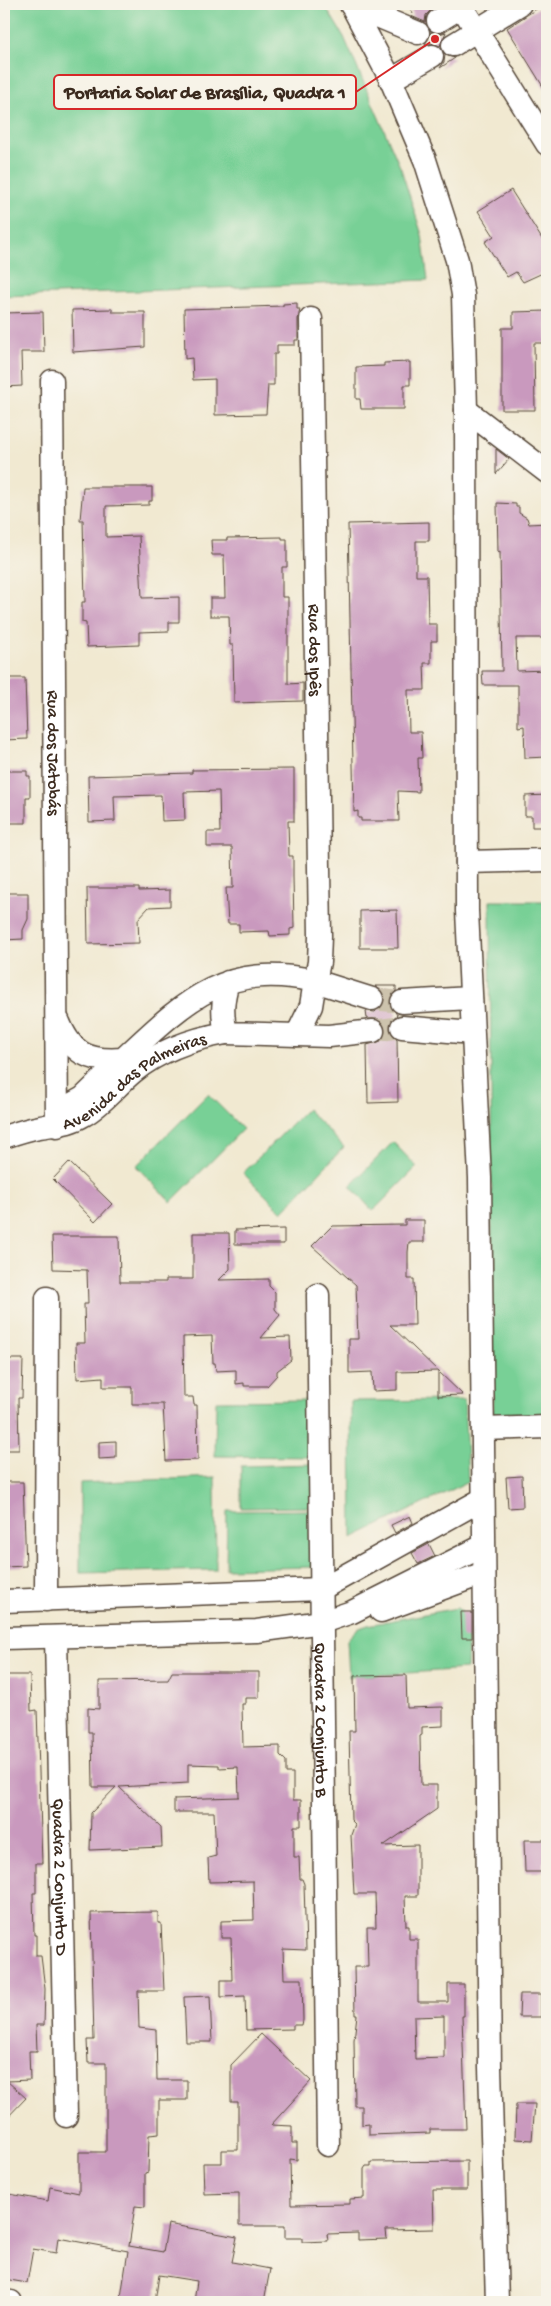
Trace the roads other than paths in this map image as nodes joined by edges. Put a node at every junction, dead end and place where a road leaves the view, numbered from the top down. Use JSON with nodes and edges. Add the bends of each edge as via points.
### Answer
{"nodes":[{"id":1,"x":351,"y":4,"type":"edge"},
{"id":2,"x":520,"y":4,"type":"edge"},
{"id":3,"x":463,"y":5,"type":"edge"},
{"id":4,"x":438,"y":21,"type":"dead end"},
{"id":5,"x":477,"y":30,"type":"junction"},
{"id":6,"x":452,"y":45,"type":"dead end"},
{"id":7,"x":391,"y":80,"type":"junction"},
{"id":8,"x":547,"y":144,"type":"edge"},
{"id":9,"x":311,"y":319,"type":"dead end"},
{"id":10,"x":52,"y":381,"type":"dead end"},
{"id":11,"x":466,"y":410,"type":"junction"},
{"id":12,"x":547,"y":472,"type":"edge"},
{"id":13,"x":547,"y":860,"type":"edge"},
{"id":14,"x":467,"y":862,"type":"junction"},
{"id":15,"x":315,"y":981,"type":"junction"},
{"id":16,"x":228,"y":982,"type":"junction"},
{"id":17,"x":470,"y":998,"type":"junction"},
{"id":18,"x":372,"y":999,"type":"tunnel mouth"},
{"id":19,"x":62,"y":1029,"type":"junction"},
{"id":20,"x":373,"y":1031,"type":"tunnel mouth"},
{"id":21,"x":226,"y":1033,"type":"junction"},
{"id":22,"x":472,"y":1033,"type":"junction"},
{"id":23,"x":297,"y":1035,"type":"junction"},
{"id":24,"x":123,"y":1059,"type":"junction"},
{"id":25,"x":58,"y":1119,"type":"junction"},
{"id":26,"x":4,"y":1137,"type":"edge"},
{"id":27,"x":318,"y":1295,"type":"dead end"},
{"id":28,"x":46,"y":1298,"type":"dead end"},
{"id":29,"x":547,"y":1427,"type":"edge"},
{"id":30,"x":484,"y":1429,"type":"junction"},
{"id":31,"x":483,"y":1499,"type":"junction"},
{"id":32,"x":483,"y":1546,"type":"junction"},
{"id":33,"x":484,"y":1573,"type":"junction"},
{"id":34,"x":321,"y":1589,"type":"junction"},
{"id":35,"x":46,"y":1600,"type":"junction"},
{"id":36,"x":4,"y":1601,"type":"edge"},
{"id":37,"x":322,"y":1623,"type":"junction"},
{"id":38,"x":56,"y":1637,"type":"junction"},
{"id":39,"x":4,"y":1638,"type":"edge"},
{"id":40,"x":66,"y":2116,"type":"dead end"},
{"id":41,"x":328,"y":2145,"type":"dead end"},
{"id":42,"x":4,"y":2301,"type":"edge"},
{"id":43,"x":11,"y":2302,"type":"edge"},
{"id":44,"x":497,"y":2302,"type":"edge"}],
"edges":[{"from":1,"to":7,"type":"street"},
{"from":1,"to":7,"type":"street","via":[[416,33],[430,58]]},
{"from":2,"to":5,"type":"street"},
{"from":3,"to":4,"type":"street"},
{"from":3,"to":5,"type":"street"},
{"from":5,"to":6,"type":"street"},
{"from":5,"to":8,"type":"street"},
{"from":7,"to":11,"type":"street","via":[[425,160],[457,260],[463,295]]},
{"from":9,"to":15,"type":"street","name":"Rua dos Ipês","via":[[320,936]]},
{"from":10,"to":19,"type":"street","name":"Rua dos Jatobás"},
{"from":11,"to":12,"type":"street"},
{"from":11,"to":14,"type":"street"},
{"from":13,"to":14,"type":"street"},
{"from":14,"to":17,"type":"street"},
{"from":15,"to":16,"type":"street","name":"Avenida das Palmeiras","via":[[277,974]]},
{"from":15,"to":18,"type":"street","name":"Avenida das Palmeiras"},
{"from":15,"to":23,"type":"street","via":[[311,1006]]},
{"from":16,"to":21,"type":"street","name":"Avenida das Palmeiras","via":[[222,1016]]},
{"from":16,"to":24,"type":"street","name":"Avenida das Palmeiras","via":[[186,1003]]},
{"from":17,"to":22,"type":"street"},
{"from":17,"to":22,"type":"street","via":[[405,1002],[406,1027]]},
{"from":19,"to":24,"type":"street","name":"Avenida das Palmeiras","via":[[79,1050],[94,1059]]},
{"from":19,"to":25,"type":"street","name":"Rua dos Jatobás"},
{"from":20,"to":23,"type":"street","name":"Avenida das Palmeiras","via":[[329,1036]]},
{"from":21,"to":23,"type":"street","name":"Avenida das Palmeiras"},
{"from":21,"to":25,"type":"street","name":"Avenida das Palmeiras","via":[[198,1038],[162,1052],[132,1072],[101,1103]]},
{"from":22,"to":30,"type":"street","via":[[480,1178]]},
{"from":24,"to":25,"type":"street","name":"Avenida das Palmeiras"},
{"from":25,"to":26,"type":"street","name":"Avenida das Palmeiras"},
{"from":27,"to":34,"type":"street","name":"Quadra 2 Conjunto B"},
{"from":28,"to":35,"type":"street"},
{"from":29,"to":30,"type":"street"},
{"from":30,"to":31,"type":"street"},
{"from":31,"to":32,"type":"street"},
{"from":31,"to":34,"type":"street"},
{"from":32,"to":33,"type":"street"},
{"from":32,"to":37,"type":"street","via":[[352,1612]]},
{"from":33,"to":37,"type":"street","via":[[366,1617]]},
{"from":33,"to":44,"type":"street","via":[[490,2067]]},
{"from":34,"to":35,"type":"street"},
{"from":34,"to":37,"type":"street","name":"Quadra 2 Conjunto B"},
{"from":35,"to":36,"type":"street"},
{"from":37,"to":38,"type":"street","via":[[258,1631]]},
{"from":37,"to":41,"type":"street","name":"Quadra 2 Conjunto B"},
{"from":38,"to":39,"type":"street"},
{"from":38,"to":40,"type":"street","name":"Quadra 2 Conjunto D"},
{"from":42,"to":43,"type":"street"}]}
